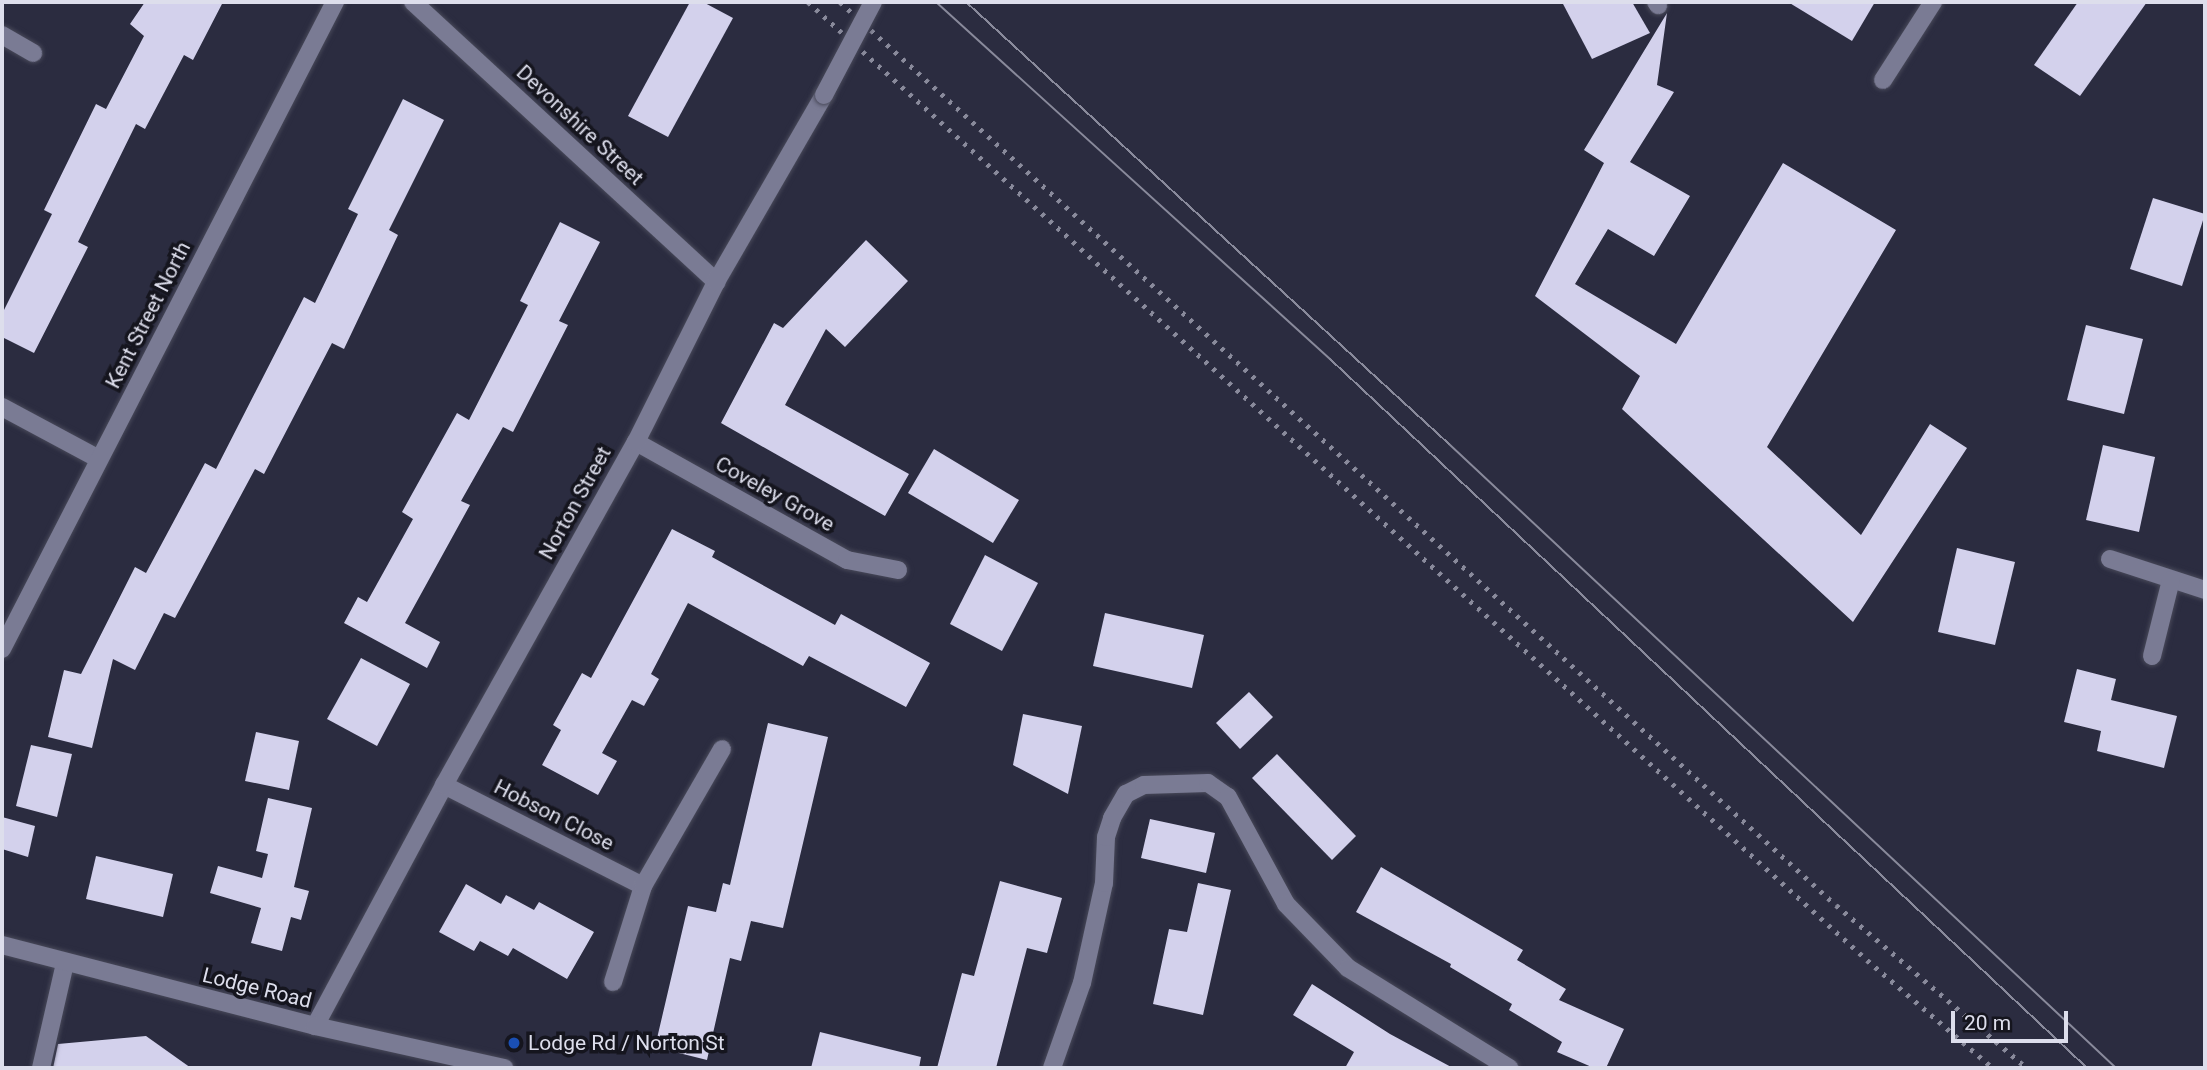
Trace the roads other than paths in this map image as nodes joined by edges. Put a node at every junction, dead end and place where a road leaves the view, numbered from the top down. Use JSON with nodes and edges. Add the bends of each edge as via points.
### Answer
{"nodes":[{"id":1,"x":335,"y":2,"type":"edge"},
{"id":2,"x":413,"y":2,"type":"edge"},
{"id":3,"x":873,"y":2,"type":"edge"},
{"id":4,"x":1933,"y":2,"type":"edge"},
{"id":5,"x":2,"y":35,"type":"edge"},
{"id":6,"x":33,"y":53,"type":"dead end"},
{"id":7,"x":1883,"y":80,"type":"dead end"},
{"id":8,"x":716,"y":282,"type":"junction"},
{"id":9,"x":2,"y":407,"type":"edge"},
{"id":10,"x":636,"y":442,"type":"junction"},
{"id":11,"x":99,"y":459,"type":"junction"},
{"id":12,"x":2110,"y":559,"type":"dead end"},
{"id":13,"x":898,"y":570,"type":"dead end"},
{"id":14,"x":2171,"y":580,"type":"junction"},
{"id":15,"x":2205,"y":590,"type":"edge"},
{"id":16,"x":2,"y":649,"type":"edge"},
{"id":17,"x":2152,"y":656,"type":"dead end"},
{"id":18,"x":722,"y":749,"type":"dead end"},
{"id":19,"x":444,"y":785,"type":"junction"},
{"id":20,"x":643,"y":886,"type":"junction"},
{"id":21,"x":2,"y":945,"type":"edge"},
{"id":22,"x":65,"y":963,"type":"junction"},
{"id":23,"x":613,"y":982,"type":"dead end"},
{"id":24,"x":315,"y":1026,"type":"junction"},
{"id":25,"x":41,"y":1068,"type":"edge"},
{"id":26,"x":503,"y":1068,"type":"edge"},
{"id":27,"x":1052,"y":1068,"type":"edge"},
{"id":28,"x":1509,"y":1068,"type":"edge"}],
"edges":[{"from":1,"to":11,"type":"street","name":"Kent Street North"},
{"from":2,"to":8,"type":"street","name":"Devonshire Street"},
{"from":3,"to":8,"type":"street","name":"Norton Street","bridge":true},
{"from":4,"to":7,"type":"street"},
{"from":5,"to":6,"type":"street"},
{"from":8,"to":10,"type":"street","name":"Norton Street"},
{"from":9,"to":11,"type":"street"},
{"from":10,"to":13,"type":"street","name":"Coveley Grove","via":[[847,559]]},
{"from":10,"to":19,"type":"street","name":"Norton Street"},
{"from":11,"to":16,"type":"street","name":"Kent Street North"},
{"from":12,"to":14,"type":"street"},
{"from":14,"to":15,"type":"street"},
{"from":14,"to":17,"type":"street"},
{"from":18,"to":20,"type":"street"},
{"from":19,"to":20,"type":"street","name":"Hobson Close"},
{"from":19,"to":24,"type":"street","name":"Norton Street"},
{"from":20,"to":23,"type":"street"},
{"from":21,"to":22,"type":"street","name":"Lodge Road"},
{"from":22,"to":24,"type":"street","name":"Lodge Road"},
{"from":22,"to":25,"type":"street"},
{"from":24,"to":26,"type":"street","name":"Lodge Road"},
{"from":27,"to":28,"type":"street","via":[[1082,983],[1104,884],[1106,837],[1112,818],[1126,794],[1144,785],[1208,783],[1228,797],[1286,904],[1348,968]]}]}
